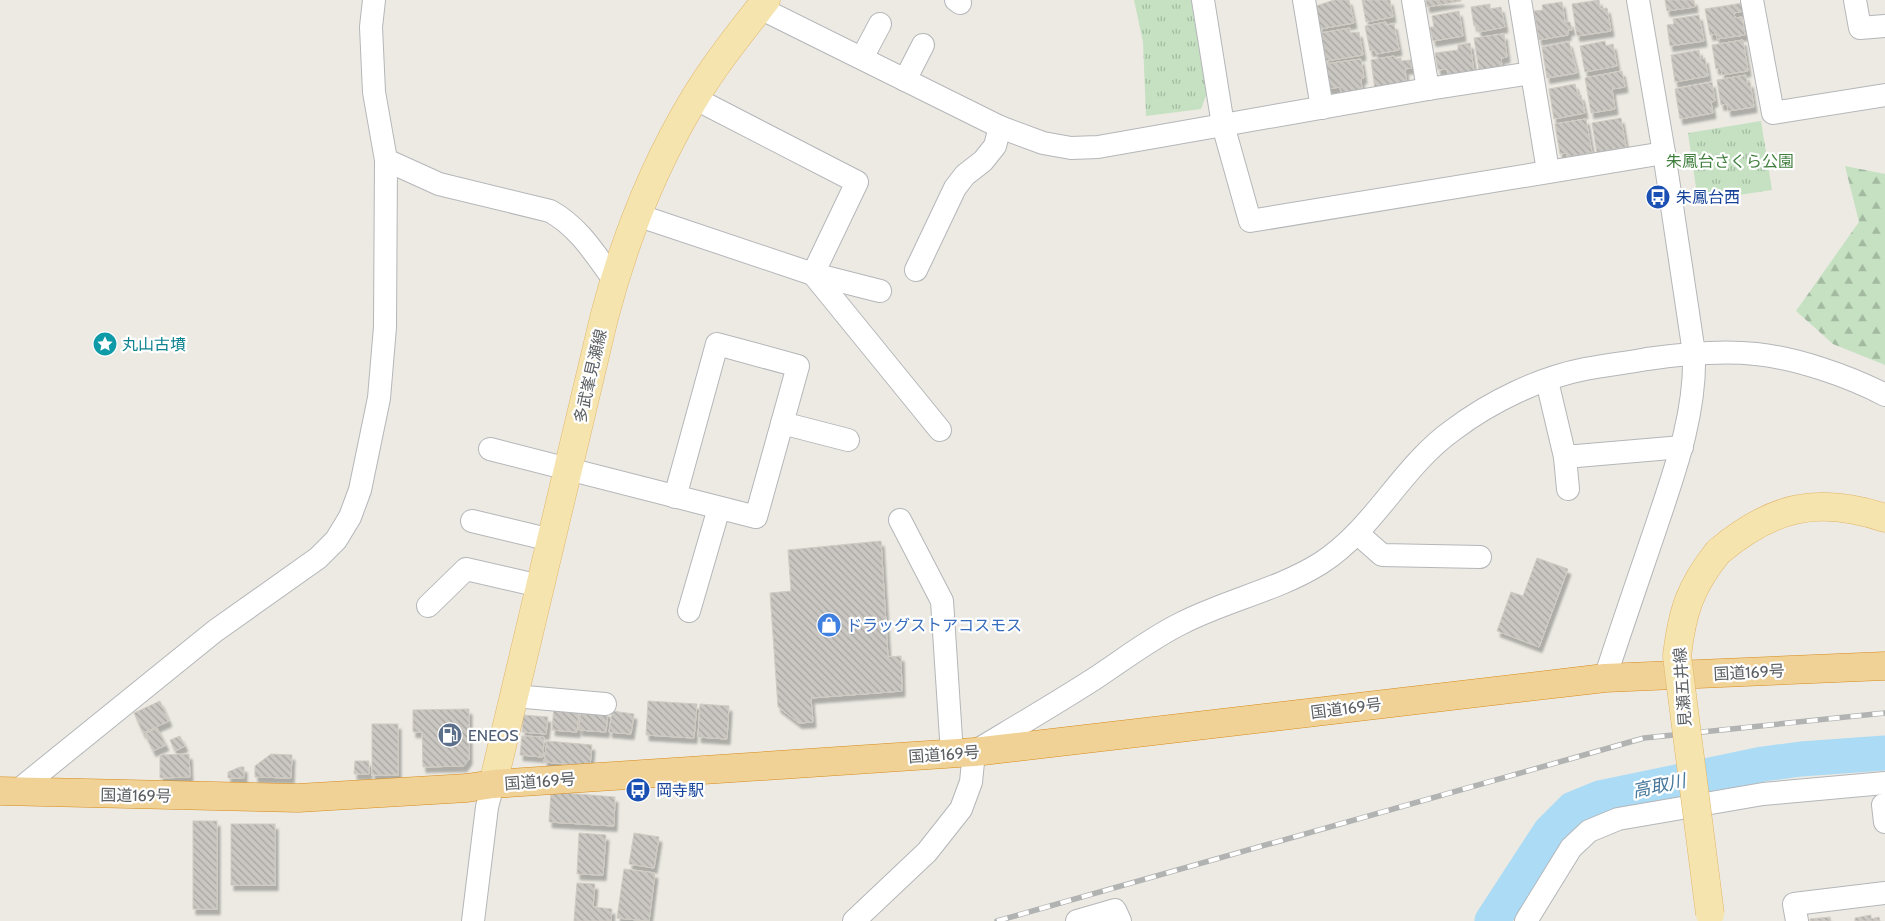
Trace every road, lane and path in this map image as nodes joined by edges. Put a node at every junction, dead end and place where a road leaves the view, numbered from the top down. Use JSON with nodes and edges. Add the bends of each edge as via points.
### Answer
{"nodes":[{"id":1,"x":374,"y":0,"type":"edge"},
{"id":2,"x":1203,"y":0,"type":"edge"},
{"id":3,"x":1304,"y":0,"type":"edge"},
{"id":4,"x":1413,"y":0,"type":"edge"},
{"id":5,"x":1520,"y":0,"type":"edge"},
{"id":6,"x":1638,"y":0,"type":"edge"},
{"id":7,"x":1752,"y":0,"type":"edge"},
{"id":8,"x":1855,"y":0,"type":"edge"},
{"id":9,"x":763,"y":4,"type":"edge"},
{"id":10,"x":880,"y":24,"type":"dead end"},
{"id":11,"x":1885,"y":26,"type":"edge"},
{"id":12,"x":923,"y":44,"type":"dead end"},
{"id":13,"x":862,"y":58,"type":"junction"},
{"id":14,"x":1531,"y":73,"type":"junction"},
{"id":15,"x":905,"y":80,"type":"junction"},
{"id":16,"x":1428,"y":89,"type":"junction"},
{"id":17,"x":1885,"y":95,"type":"edge"},
{"id":18,"x":694,"y":98,"type":"junction"},
{"id":19,"x":1322,"y":108,"type":"junction"},
{"id":20,"x":1224,"y":126,"type":"junction"},
{"id":21,"x":1000,"y":127,"type":"junction"},
{"id":22,"x":1664,"y":153,"type":"junction"},
{"id":23,"x":386,"y":160,"type":"junction"},
{"id":24,"x":1548,"y":171,"type":"junction"},
{"id":25,"x":637,"y":216,"type":"junction"},
{"id":26,"x":916,"y":270,"type":"dead end"},
{"id":27,"x":813,"y":274,"type":"junction"},
{"id":28,"x":614,"y":280,"type":"junction"},
{"id":29,"x":880,"y":291,"type":"dead end"},
{"id":30,"x":1694,"y":353,"type":"junction"},
{"id":31,"x":1547,"y":381,"type":"junction"},
{"id":32,"x":1885,"y":395,"type":"edge"},
{"id":33,"x":782,"y":423,"type":"junction"},
{"id":34,"x":940,"y":430,"type":"dead end"},
{"id":35,"x":848,"y":440,"type":"dead end"},
{"id":36,"x":1682,"y":447,"type":"junction"},
{"id":37,"x":490,"y":450,"type":"dead end"},
{"id":38,"x":1565,"y":457,"type":"junction"},
{"id":39,"x":568,"y":469,"type":"junction"},
{"id":40,"x":1568,"y":489,"type":"dead end"},
{"id":41,"x":675,"y":496,"type":"junction"},
{"id":42,"x":719,"y":508,"type":"junction"},
{"id":43,"x":1885,"y":518,"type":"edge"},
{"id":44,"x":900,"y":520,"type":"dead end"},
{"id":45,"x":472,"y":521,"type":"dead end"},
{"id":46,"x":1357,"y":533,"type":"junction"},
{"id":47,"x":551,"y":540,"type":"junction"},
{"id":48,"x":1480,"y":557,"type":"dead end"},
{"id":49,"x":540,"y":586,"type":"junction"},
{"id":50,"x":428,"y":606,"type":"dead end"},
{"id":51,"x":689,"y":610,"type":"dead end"},
{"id":52,"x":1885,"y":666,"type":"edge"},
{"id":53,"x":1605,"y":678,"type":"junction"},
{"id":54,"x":514,"y":696,"type":"junction"},
{"id":55,"x":605,"y":704,"type":"dead end"},
{"id":56,"x":963,"y":753,"type":"junction"},
{"id":57,"x":1885,"y":783,"type":"edge"},
{"id":58,"x":493,"y":784,"type":"junction"},
{"id":59,"x":8,"y":792,"type":"edge"},
{"id":60,"x":1885,"y":805,"type":"edge"},
{"id":61,"x":1885,"y":822,"type":"edge"},
{"id":62,"x":1885,"y":893,"type":"edge"},
{"id":63,"x":1110,"y":918,"type":"edge"},
{"id":64,"x":1711,"y":918,"type":"edge"},
{"id":65,"x":473,"y":921,"type":"edge"},
{"id":66,"x":854,"y":921,"type":"edge"},
{"id":67,"x":1077,"y":921,"type":"edge"},
{"id":68,"x":1526,"y":921,"type":"edge"},
{"id":69,"x":1797,"y":921,"type":"edge"}],
"edges":[{"from":1,"to":23,"type":"street","via":[[371,27],[374,92]]},
{"from":2,"to":20,"type":"street"},
{"from":3,"to":19,"type":"street"},
{"from":4,"to":16,"type":"street"},
{"from":5,"to":14,"type":"street"},
{"from":6,"to":22,"type":"street"},
{"from":7,"to":17,"type":"street","via":[[1773,113]]},
{"from":8,"to":11,"type":"street","via":[[1860,28]]},
{"from":9,"to":13,"type":"street"},
{"from":9,"to":18,"type":"main road","name":"多武峯見瀬線"},
{"from":10,"to":13,"type":"street"},
{"from":12,"to":15,"type":"street"},
{"from":13,"to":15,"type":"street"},
{"from":14,"to":16,"type":"street"},
{"from":14,"to":24,"type":"street"},
{"from":15,"to":21,"type":"street"},
{"from":16,"to":19,"type":"street"},
{"from":18,"to":25,"type":"main road","name":"多武峯見瀬線"},
{"from":18,"to":27,"type":"street","via":[[857,182]]},
{"from":19,"to":20,"type":"street"},
{"from":20,"to":21,"type":"street","via":[[1098,147],[1071,148],[1043,143]]},
{"from":20,"to":24,"type":"street","via":[[1250,222]]},
{"from":21,"to":26,"type":"street","via":[[995,146],[955,188]]},
{"from":22,"to":24,"type":"street"},
{"from":22,"to":30,"type":"street"},
{"from":23,"to":28,"type":"street","via":[[439,184],[550,211],[577,231]]},
{"from":23,"to":59,"type":"street","via":[[383,363],[360,490],[350,517],[336,540],[318,558],[215,631]]},
{"from":25,"to":27,"type":"street"},
{"from":25,"to":28,"type":"main road","name":"多武峯見瀬線"},
{"from":27,"to":29,"type":"street"},
{"from":27,"to":34,"type":"street"},
{"from":28,"to":39,"type":"main road","name":"多武峯見瀬線"},
{"from":30,"to":31,"type":"street","via":[[1583,369]]},
{"from":30,"to":32,"type":"street","via":[[1756,354],[1801,364],[1867,385]]},
{"from":30,"to":36,"type":"street","via":[[1692,399]]},
{"from":31,"to":38,"type":"street"},
{"from":31,"to":46,"type":"street","via":[[1528,387],[1452,430],[1413,466]]},
{"from":33,"to":35,"type":"street"},
{"from":33,"to":41,"type":"street","via":[[798,366],[717,344]]},
{"from":33,"to":42,"type":"street","via":[[756,518]]},
{"from":36,"to":38,"type":"street"},
{"from":36,"to":53,"type":"street"},
{"from":37,"to":39,"type":"street"},
{"from":38,"to":40,"type":"street"},
{"from":39,"to":41,"type":"street"},
{"from":39,"to":47,"type":"main road","name":"多武峯見瀬線"},
{"from":41,"to":42,"type":"street"},
{"from":42,"to":51,"type":"street"},
{"from":43,"to":64,"type":"main road","name":"見瀬五井線","bridge":true,"via":[[1839,508],[1811,507],[1785,511],[1759,522],[1718,552],[1701,573],[1688,599],[1680,626],[1677,656]]},
{"from":44,"to":56,"type":"street","via":[[942,601]]},
{"from":45,"to":47,"type":"street"},
{"from":46,"to":48,"type":"street","via":[[1382,555]]},
{"from":46,"to":56,"type":"street","via":[[1324,561],[1299,576],[1184,622],[1150,640],[1094,679]]},
{"from":47,"to":49,"type":"main road","name":"多武峯見瀬線"},
{"from":49,"to":50,"type":"street","via":[[466,569]]},
{"from":49,"to":54,"type":"main road","name":"多武峯見瀬線"},
{"from":52,"to":53,"type":"highway","name":"国道169号"},
{"from":53,"to":56,"type":"highway","name":"国道169号"},
{"from":54,"to":55,"type":"street"},
{"from":54,"to":58,"type":"main road","name":"多武峯見瀬線"},
{"from":56,"to":58,"type":"highway","name":"国道169号"},
{"from":56,"to":66,"type":"street","via":[[971,782],[962,808],[927,852]]},
{"from":57,"to":68,"type":"street","via":[[1762,794],[1618,819],[1589,831],[1571,848]]},
{"from":58,"to":59,"type":"highway","name":"国道169号","via":[[298,798]]},
{"from":58,"to":65,"type":"street"},
{"from":60,"to":61,"type":"street"},
{"from":62,"to":69,"type":"street","via":[[1794,904]]},
{"from":63,"to":67,"type":"street"}]}
